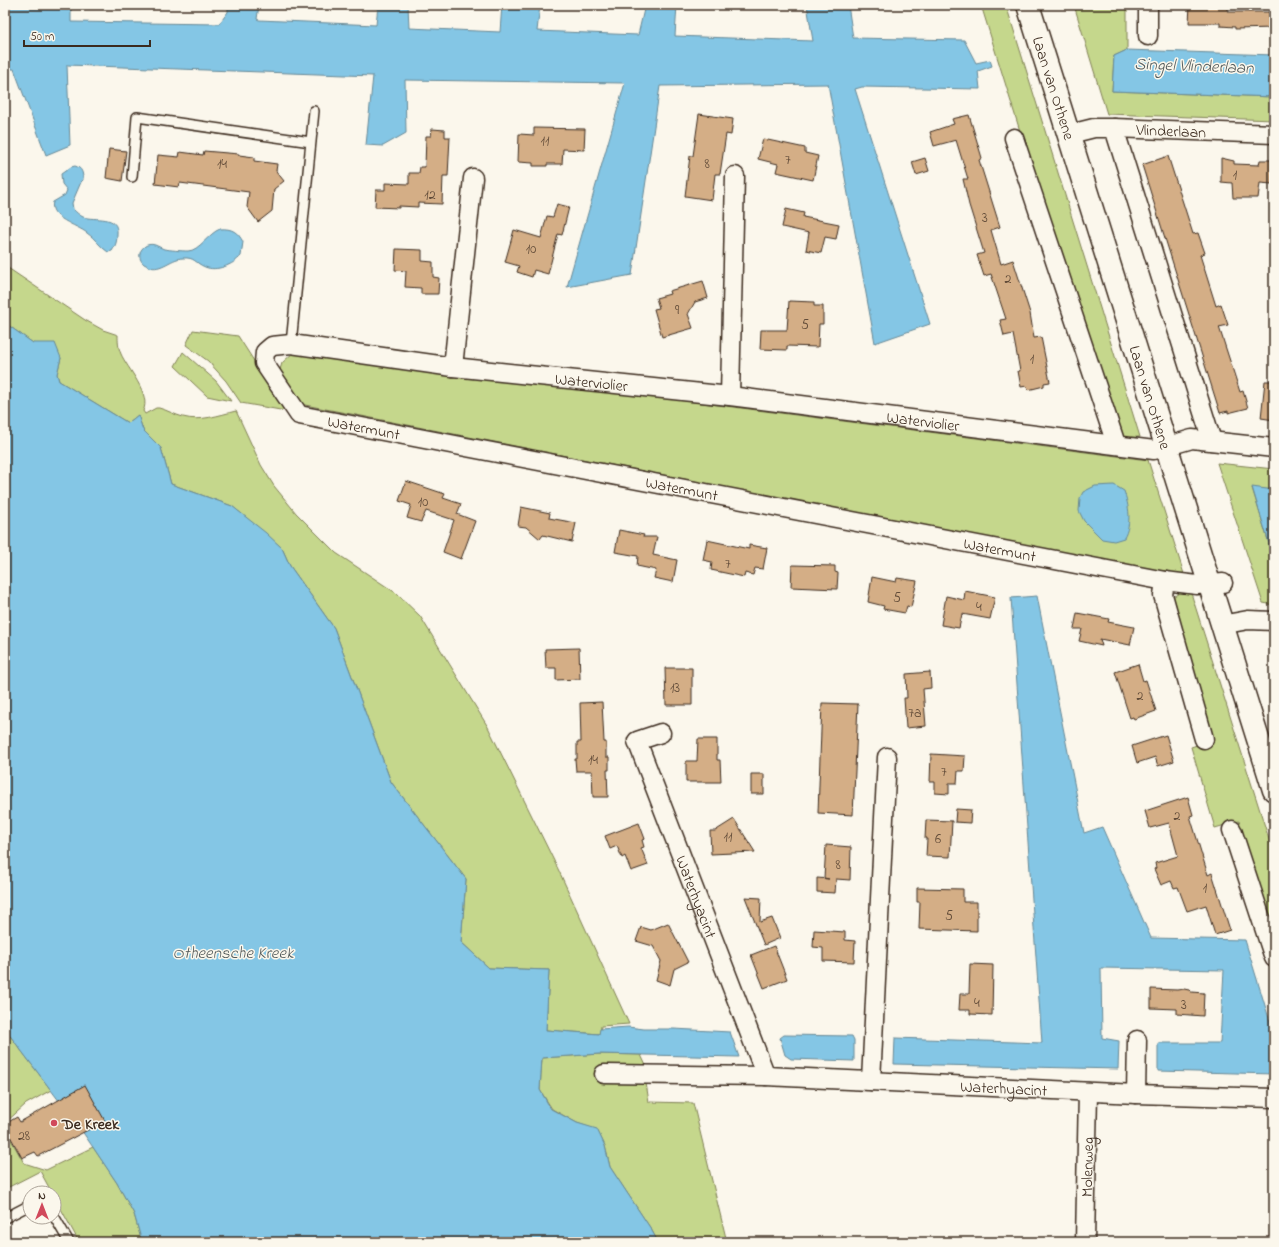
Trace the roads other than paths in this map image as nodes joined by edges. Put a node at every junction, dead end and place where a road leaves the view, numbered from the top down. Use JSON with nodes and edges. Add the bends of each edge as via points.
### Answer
{"nodes":[{"id":1,"x":1028,"y":5,"type":"edge"},
{"id":2,"x":1041,"y":5,"type":"edge"},
{"id":3,"x":1148,"y":5,"type":"edge"},
{"id":4,"x":1148,"y":36,"type":"dead end"},
{"id":5,"x":314,"y":111,"type":"dead end"},
{"id":6,"x":1114,"y":128,"type":"junction"},
{"id":7,"x":1075,"y":133,"type":"junction"},
{"id":8,"x":1274,"y":134,"type":"edge"},
{"id":9,"x":1014,"y":138,"type":"dead end"},
{"id":10,"x":311,"y":142,"type":"junction"},
{"id":11,"x":735,"y":176,"type":"dead end"},
{"id":12,"x":132,"y":178,"type":"dead end"},
{"id":13,"x":473,"y":178,"type":"dead end"},
{"id":14,"x":291,"y":344,"type":"junction"},
{"id":15,"x":453,"y":367,"type":"junction"},
{"id":16,"x":730,"y":396,"type":"junction"},
{"id":17,"x":1212,"y":441,"type":"junction"},
{"id":18,"x":1116,"y":444,"type":"junction"},
{"id":19,"x":1172,"y":445,"type":"junction"},
{"id":20,"x":1274,"y":448,"type":"edge"},
{"id":21,"x":1165,"y":581,"type":"junction"},
{"id":22,"x":1216,"y":583,"type":"junction"},
{"id":23,"x":1228,"y":624,"type":"junction"},
{"id":24,"x":1273,"y":625,"type":"edge"},
{"id":25,"x":661,"y":733,"type":"dead end"},
{"id":26,"x":1204,"y":739,"type":"dead end"},
{"id":27,"x":1274,"y":745,"type":"edge"},
{"id":28,"x":887,"y":757,"type":"dead end"},
{"id":29,"x":1274,"y":790,"type":"edge"},
{"id":30,"x":1232,"y":830,"type":"dead end"},
{"id":31,"x":1274,"y":958,"type":"edge"},
{"id":32,"x":1138,"y":1040,"type":"dead end"},
{"id":33,"x":604,"y":1074,"type":"dead end"},
{"id":34,"x":766,"y":1076,"type":"junction"},
{"id":35,"x":871,"y":1081,"type":"junction"},
{"id":36,"x":1088,"y":1092,"type":"junction"},
{"id":37,"x":1136,"y":1094,"type":"junction"},
{"id":38,"x":1274,"y":1098,"type":"edge"},
{"id":39,"x":22,"y":1209,"type":"edge"},
{"id":40,"x":5,"y":1218,"type":"edge"},
{"id":41,"x":59,"y":1225,"type":"edge"},
{"id":42,"x":69,"y":1242,"type":"edge"},
{"id":43,"x":1085,"y":1242,"type":"edge"}],
"edges":[{"from":1,"to":7,"type":"street","name":"Laan van Othene"},
{"from":2,"to":7,"type":"street","name":"Laan van Othene"},
{"from":3,"to":4,"type":"street"},
{"from":5,"to":10,"type":"lane"},
{"from":6,"to":7,"type":"street","name":"Vlinderlaan","via":[[1094,128]]},
{"from":6,"to":8,"type":"street","name":"Vlinderlaan"},
{"from":6,"to":17,"type":"street"},
{"from":7,"to":19,"type":"street","name":"Laan van Othene"},
{"from":9,"to":18,"type":"street"},
{"from":10,"to":12,"type":"lane","via":[[137,118]]},
{"from":10,"to":14,"type":"lane"},
{"from":11,"to":16,"type":"street"},
{"from":13,"to":15,"type":"street"},
{"from":14,"to":15,"type":"street","name":"Waterviolier"},
{"from":14,"to":21,"type":"street","name":"Watermunt","via":[[272,346],[265,352],[264,363],[299,415]]},
{"from":15,"to":16,"type":"street","name":"Waterviolier"},
{"from":16,"to":18,"type":"street","name":"Waterviolier"},
{"from":17,"to":19,"type":"street","name":"Waterviolier","via":[[1192,439]]},
{"from":17,"to":20,"type":"street","name":"Waterviolier"},
{"from":18,"to":19,"type":"street","name":"Waterviolier","via":[[1154,450]]},
{"from":19,"to":22,"type":"street","name":"Laan van Othene"},
{"from":21,"to":22,"type":"street","name":"Watermunt","via":[[1197,585]]},
{"from":21,"to":26,"type":"street","via":[[1163,595]]},
{"from":22,"to":23,"type":"street","name":"Laan van Othene"},
{"from":23,"to":24,"type":"street","via":[[1248,620]]},
{"from":23,"to":27,"type":"street","name":"Laan van Othene"},
{"from":23,"to":29,"type":"street","name":"Laan van Othene"},
{"from":25,"to":34,"type":"street","name":"Waterhyacint","via":[[637,741]]},
{"from":28,"to":35,"type":"street"},
{"from":30,"to":31,"type":"street"},
{"from":32,"to":37,"type":"street"},
{"from":33,"to":34,"type":"street","name":"Waterhyacint"},
{"from":34,"to":35,"type":"street","name":"Waterhyacint"},
{"from":35,"to":36,"type":"street","name":"Waterhyacint"},
{"from":36,"to":37,"type":"street","name":"Waterhyacint"},
{"from":36,"to":43,"type":"street","name":"Molenweg"},
{"from":37,"to":38,"type":"street","name":"Waterhyacint"},
{"from":39,"to":40,"type":"lane"},
{"from":41,"to":42,"type":"lane"}]}
